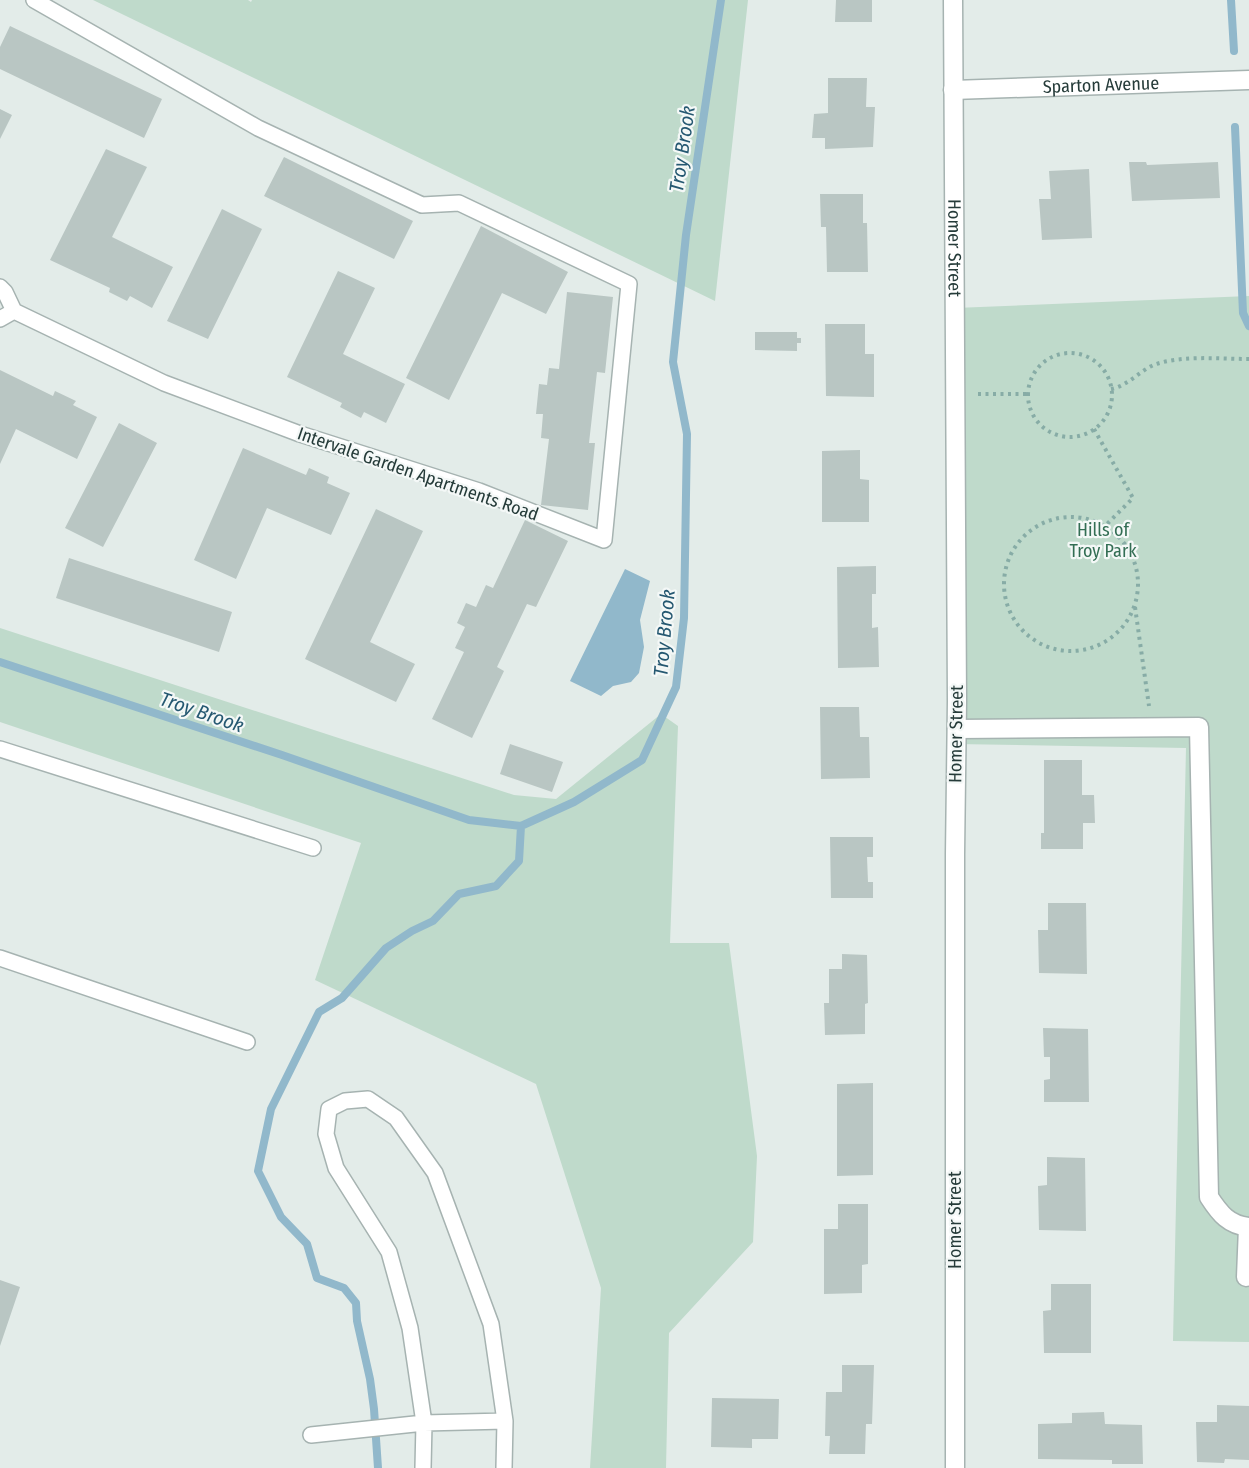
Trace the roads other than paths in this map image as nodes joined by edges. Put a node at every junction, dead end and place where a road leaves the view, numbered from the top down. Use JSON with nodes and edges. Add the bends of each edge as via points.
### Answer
{"nodes":[{"id":1,"x":34,"y":0,"type":"edge"},
{"id":2,"x":953,"y":0,"type":"edge"},
{"id":3,"x":1249,"y":80,"type":"edge"},
{"id":4,"x":953,"y":90,"type":"junction"},
{"id":5,"x":0,"y":286,"type":"edge"},
{"id":6,"x":14,"y":311,"type":"junction"},
{"id":7,"x":0,"y":319,"type":"edge"},
{"id":8,"x":957,"y":729,"type":"junction"},
{"id":9,"x":0,"y":749,"type":"edge"},
{"id":10,"x":313,"y":848,"type":"dead end"},
{"id":11,"x":0,"y":958,"type":"edge"},
{"id":12,"x":247,"y":1042,"type":"dead end"},
{"id":13,"x":1248,"y":1227,"type":"edge"},
{"id":14,"x":1246,"y":1277,"type":"dead end"},
{"id":15,"x":505,"y":1421,"type":"junction"},
{"id":16,"x":423,"y":1423,"type":"junction"},
{"id":17,"x":311,"y":1435,"type":"dead end"},
{"id":18,"x":423,"y":1468,"type":"edge"},
{"id":19,"x":504,"y":1468,"type":"edge"},
{"id":20,"x":955,"y":1468,"type":"edge"}],
"edges":[{"from":1,"to":6,"type":"lane","name":"Intervale Garden Apartments Road","via":[[258,128],[422,205],[459,203],[629,284],[604,540],[479,491],[300,434],[164,383]]},
{"from":2,"to":4,"type":"street","name":"Homer Street"},
{"from":3,"to":4,"type":"street","name":"Sparton Avenue"},
{"from":4,"to":8,"type":"street","name":"Homer Street"},
{"from":5,"to":6,"type":"lane"},
{"from":6,"to":7,"type":"lane"},
{"from":8,"to":13,"type":"street","via":[[1199,727],[1209,1197],[1220,1214],[1235,1225]]},
{"from":8,"to":20,"type":"street","name":"Homer Street"},
{"from":9,"to":10,"type":"lane"},
{"from":11,"to":12,"type":"lane"},
{"from":13,"to":14,"type":"street"},
{"from":15,"to":16,"type":"lane"},
{"from":15,"to":16,"type":"lane","via":[[491,1324],[435,1173],[396,1118],[368,1099],[345,1101],[329,1109],[326,1134],[336,1168],[389,1251],[410,1328]]},
{"from":15,"to":19,"type":"lane"},
{"from":16,"to":17,"type":"lane"},
{"from":16,"to":18,"type":"lane"}]}
